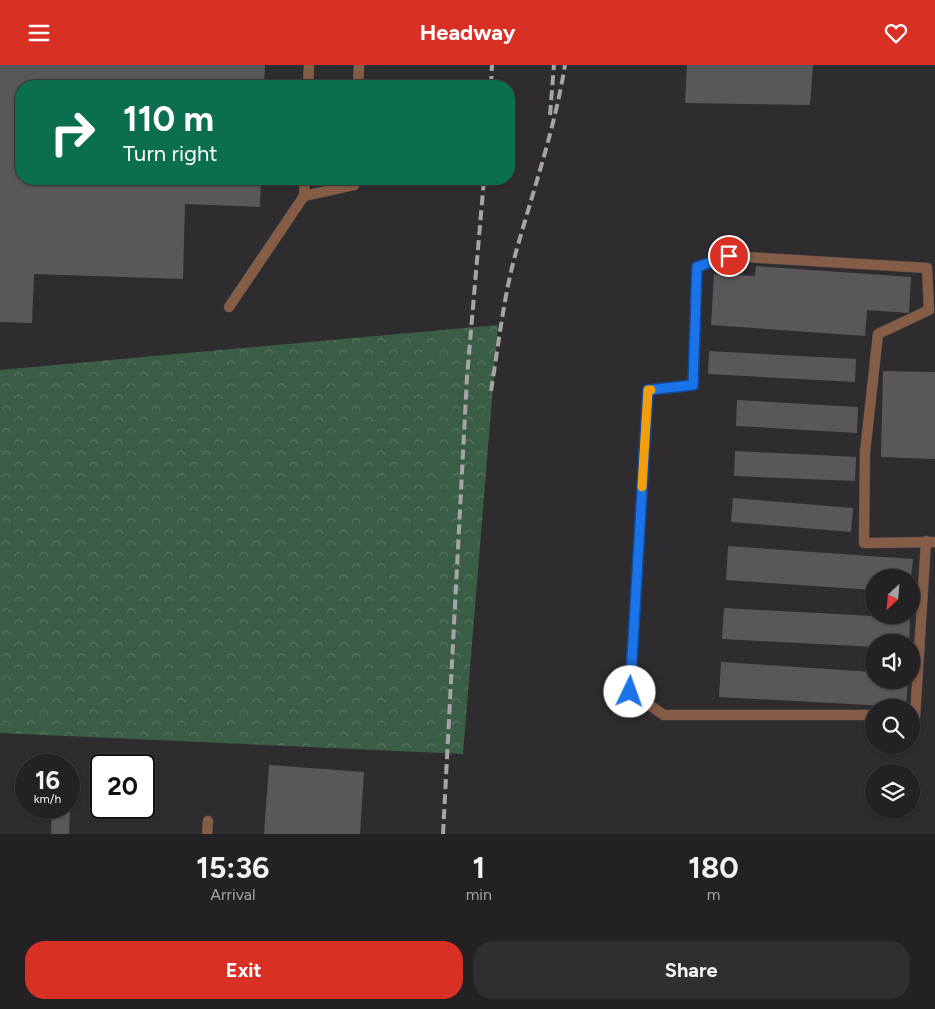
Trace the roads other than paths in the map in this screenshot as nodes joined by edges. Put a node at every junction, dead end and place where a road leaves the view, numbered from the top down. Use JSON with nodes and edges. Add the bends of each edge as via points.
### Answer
{"nodes":[{"id":1,"x":309,"y":65,"type":"edge"},
{"id":2,"x":358,"y":65,"type":"edge"},
{"id":3,"x":308,"y":80,"type":"edge"},
{"id":4,"x":358,"y":80,"type":"edge"},
{"id":5,"x":305,"y":185,"type":"edge"},
{"id":6,"x":354,"y":185,"type":"edge"},
{"id":7,"x":304,"y":195,"type":"junction"},
{"id":8,"x":229,"y":307,"type":"dead end"},
{"id":9,"x":930,"y":541,"type":"edge"},
{"id":10,"x":917,"y":699,"type":"edge"},
{"id":11,"x":865,"y":715,"type":"edge"},
{"id":12,"x":208,"y":821,"type":"dead end"},
{"id":13,"x":208,"y":834,"type":"edge"}],
"edges":[{"from":1,"to":3,"type":"lane"},
{"from":2,"to":4,"type":"lane"},
{"from":5,"to":7,"type":"lane"},
{"from":6,"to":7,"type":"lane"},
{"from":7,"to":8,"type":"lane"},
{"from":9,"to":10,"type":"lane"},
{"from":9,"to":11,"type":"lane","via":[[864,543],[865,452],[878,334],[929,310],[927,268],[729,256],[697,267],[693,385],[648,390],[630,692],[664,715]]},
{"from":12,"to":13,"type":"lane"}]}
